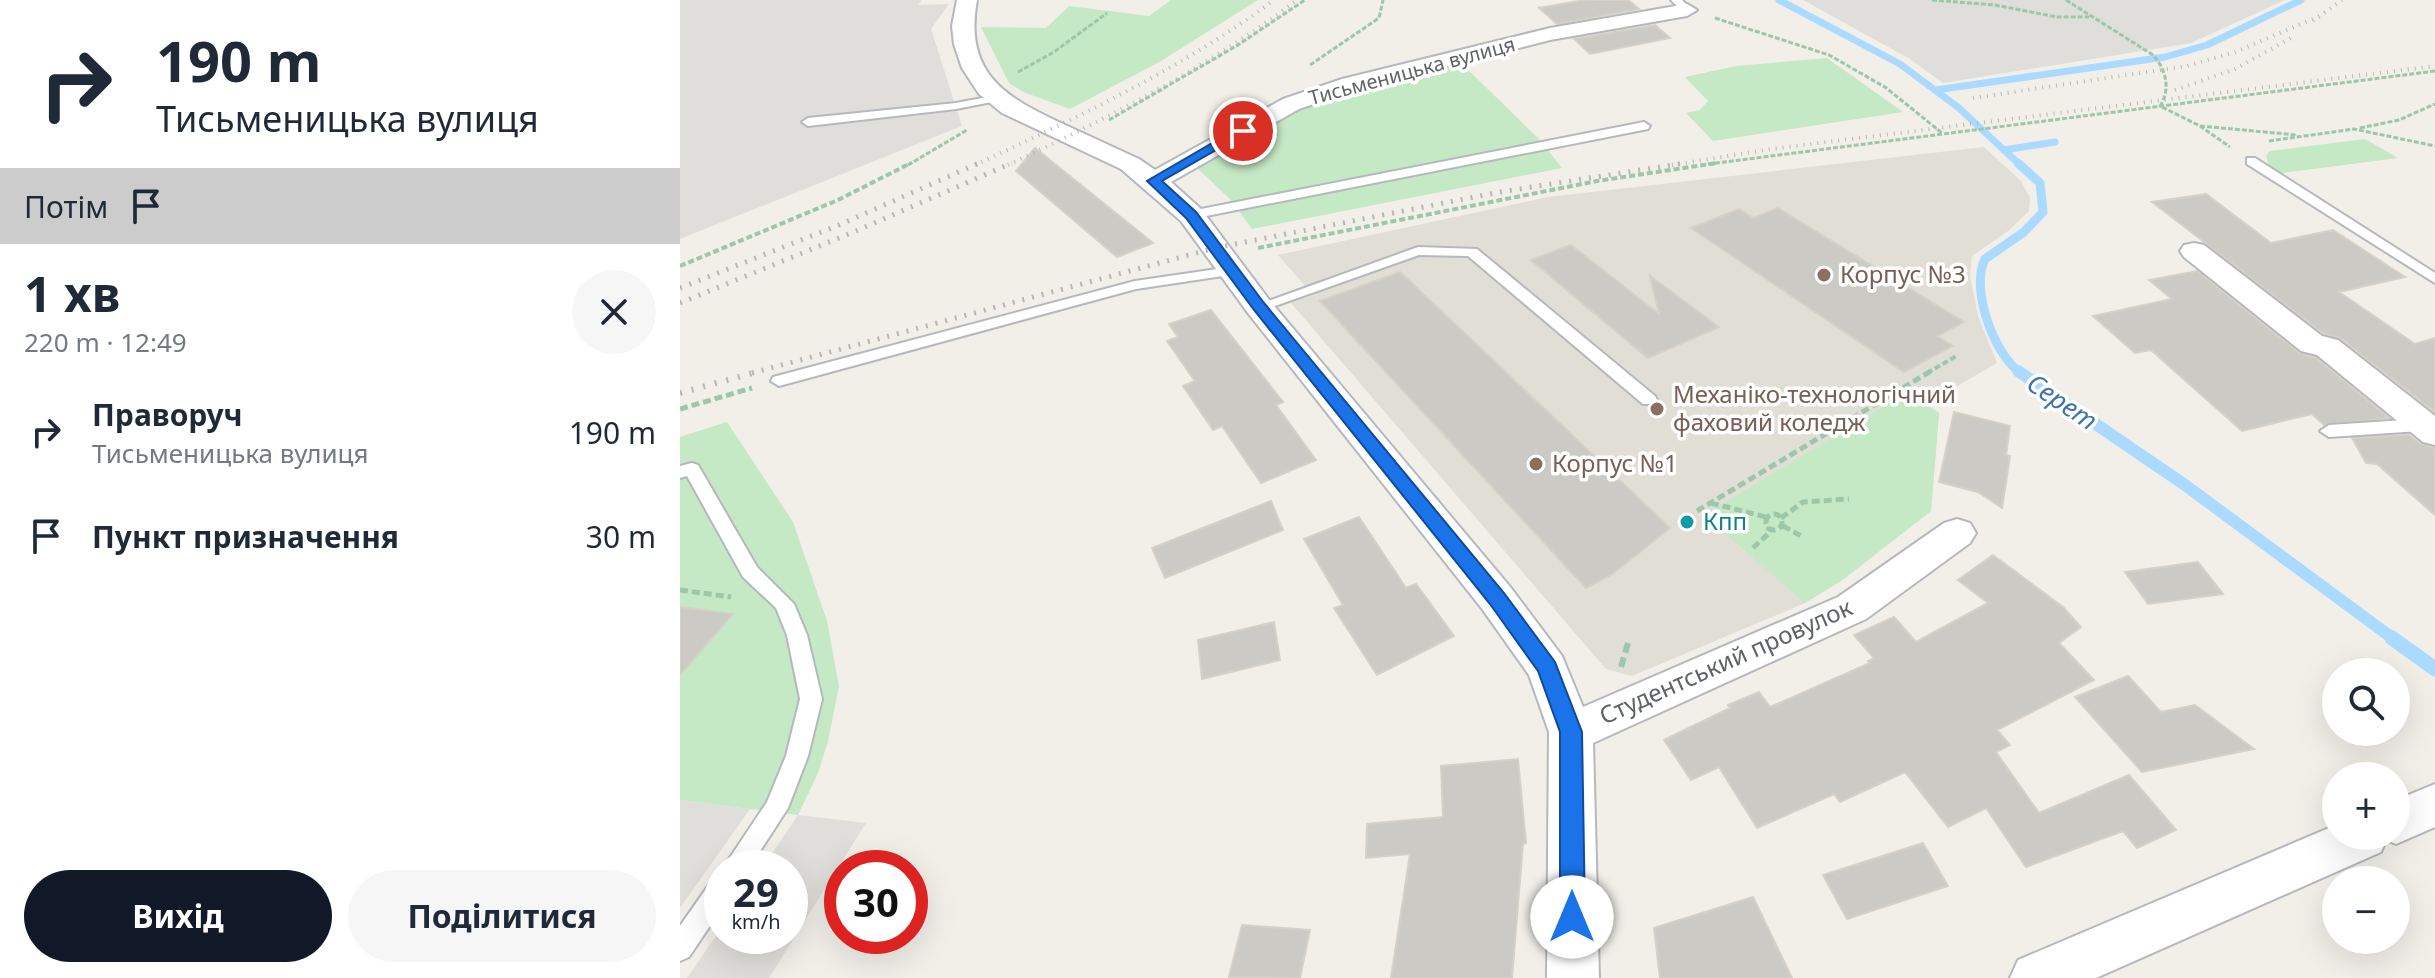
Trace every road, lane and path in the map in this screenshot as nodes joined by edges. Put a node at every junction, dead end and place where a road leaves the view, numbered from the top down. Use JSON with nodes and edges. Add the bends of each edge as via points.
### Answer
{"nodes":[{"id":1,"x":967,"y":0,"type":"edge"},
{"id":2,"x":1305,"y":0,"type":"edge"},
{"id":3,"x":1383,"y":0,"type":"edge"},
{"id":4,"x":1932,"y":0,"type":"edge"},
{"id":5,"x":2066,"y":0,"type":"edge"},
{"id":6,"x":1681,"y":5,"type":"edge"},
{"id":7,"x":1107,"y":13,"type":"dead end"},
{"id":8,"x":2090,"y":17,"type":"junction"},
{"id":9,"x":2435,"y":71,"type":"edge"},
{"id":10,"x":990,"y":91,"type":"junction"},
{"id":11,"x":1291,"y":104,"type":"junction"},
{"id":12,"x":2435,"y":104,"type":"edge"},
{"id":13,"x":2160,"y":106,"type":"junction"},
{"id":14,"x":808,"y":122,"type":"dead end"},
{"id":15,"x":1103,"y":123,"type":"dead end"},
{"id":16,"x":1644,"y":126,"type":"dead end"},
{"id":17,"x":2200,"y":126,"type":"junction"},
{"id":18,"x":2354,"y":129,"type":"junction"},
{"id":19,"x":1943,"y":134,"type":"junction"},
{"id":20,"x":2306,"y":135,"type":"junction"},
{"id":21,"x":2435,"y":146,"type":"edge"},
{"id":22,"x":2251,"y":161,"type":"junction"},
{"id":23,"x":1154,"y":181,"type":"junction"},
{"id":24,"x":1191,"y":215,"type":"junction"},
{"id":25,"x":2194,"y":251,"type":"dead end"},
{"id":26,"x":1226,"y":264,"type":"junction"},
{"id":27,"x":680,"y":266,"type":"edge"},
{"id":28,"x":2435,"y":279,"type":"edge"},
{"id":29,"x":1259,"y":307,"type":"junction"},
{"id":30,"x":1958,"y":355,"type":"dead end"},
{"id":31,"x":779,"y":381,"type":"joint"},
{"id":32,"x":1649,"y":400,"type":"dead end"},
{"id":33,"x":680,"y":409,"type":"edge"},
{"id":34,"x":2432,"y":428,"type":"edge"},
{"id":35,"x":2329,"y":431,"type":"dead end"},
{"id":36,"x":680,"y":472,"type":"edge"},
{"id":37,"x":1849,"y":499,"type":"dead end"},
{"id":38,"x":1711,"y":503,"type":"junction"},
{"id":39,"x":1697,"y":511,"type":"dead end"},
{"id":40,"x":1766,"y":517,"type":"junction"},
{"id":41,"x":1781,"y":518,"type":"junction"},
{"id":42,"x":1783,"y":526,"type":"junction"},
{"id":43,"x":1769,"y":527,"type":"junction"},
{"id":44,"x":1957,"y":533,"type":"dead end"},
{"id":45,"x":1803,"y":537,"type":"dead end"},
{"id":46,"x":1753,"y":548,"type":"dead end"},
{"id":47,"x":1571,"y":732,"type":"junction"},
{"id":48,"x":2435,"y":805,"type":"edge"},
{"id":49,"x":2410,"y":816,"type":"edge"},
{"id":50,"x":747,"y":850,"type":"edge"},
{"id":51,"x":2332,"y":850,"type":"edge"},
{"id":52,"x":704,"y":913,"type":"edge"},
{"id":53,"x":680,"y":948,"type":"edge"},
{"id":54,"x":1573,"y":978,"type":"edge"},
{"id":55,"x":2036,"y":978,"type":"edge"}],
"edges":[{"from":1,"to":10,"type":"street","via":[[962,26],[973,68]]},
{"from":2,"to":15,"type":"path"},
{"from":3,"to":11,"type":"path","via":[[1379,18],[1303,69]]},
{"from":4,"to":8,"type":"path"},
{"from":5,"to":8,"type":"path"},
{"from":6,"to":11,"type":"street","name":"Тисьменицька вулиця","via":[[1350,84]]},
{"from":6,"to":19,"type":"path","via":[[1829,55],[1885,87]]},
{"from":7,"to":10,"type":"path"},
{"from":8,"to":13,"type":"path","via":[[2157,58],[2168,92]]},
{"from":9,"to":13,"type":"path"},
{"from":10,"to":14,"type":"lane","via":[[956,106]]},
{"from":10,"to":23,"type":"street","via":[[1010,108],[1130,164]]},
{"from":10,"to":27,"type":"path","via":[[980,120],[955,139],[838,200]]},
{"from":11,"to":23,"type":"street","name":"Тисьменицька вулиця"},
{"from":12,"to":18,"type":"path","via":[[2399,120]]},
{"from":13,"to":17,"type":"path"},
{"from":13,"to":19,"type":"path"},
{"from":16,"to":24,"type":"lane"},
{"from":17,"to":20,"type":"path"},
{"from":17,"to":22,"type":"path"},
{"from":18,"to":20,"type":"path"},
{"from":18,"to":21,"type":"path"},
{"from":19,"to":26,"type":"path","via":[[1597,181]]},
{"from":20,"to":22,"type":"path","via":[[2259,145]]},
{"from":22,"to":28,"type":"lane"},
{"from":23,"to":24,"type":"street"},
{"from":24,"to":26,"type":"street"},
{"from":25,"to":34,"type":"street","via":[[2312,344],[2327,347]]},
{"from":26,"to":29,"type":"street"},
{"from":26,"to":31,"type":"lane"},
{"from":29,"to":32,"type":"lane","via":[[1418,251],[1472,252]]},
{"from":29,"to":47,"type":"street","via":[[1506,610],[1547,668]]},
{"from":30,"to":38,"type":"path"},
{"from":31,"to":33,"type":"path"},
{"from":34,"to":35,"type":"lane"},
{"from":36,"to":50,"type":"lane","via":[[692,469],[750,572],[784,604],[797,635],[811,699],[797,756],[776,808]]},
{"from":37,"to":41,"type":"path","via":[[1805,501]]},
{"from":38,"to":39,"type":"path"},
{"from":38,"to":40,"type":"path"},
{"from":40,"to":41,"type":"path"},
{"from":40,"to":43,"type":"path"},
{"from":41,"to":42,"type":"path"},
{"from":42,"to":43,"type":"path"},
{"from":42,"to":45,"type":"path"},
{"from":43,"to":46,"type":"path"},
{"from":44,"to":47,"type":"street","name":"Студентський провулок","via":[[1840,614]]},
{"from":47,"to":54,"type":"street"},
{"from":48,"to":49,"type":"street"},
{"from":51,"to":55,"type":"street"},
{"from":52,"to":53,"type":"lane"}]}
